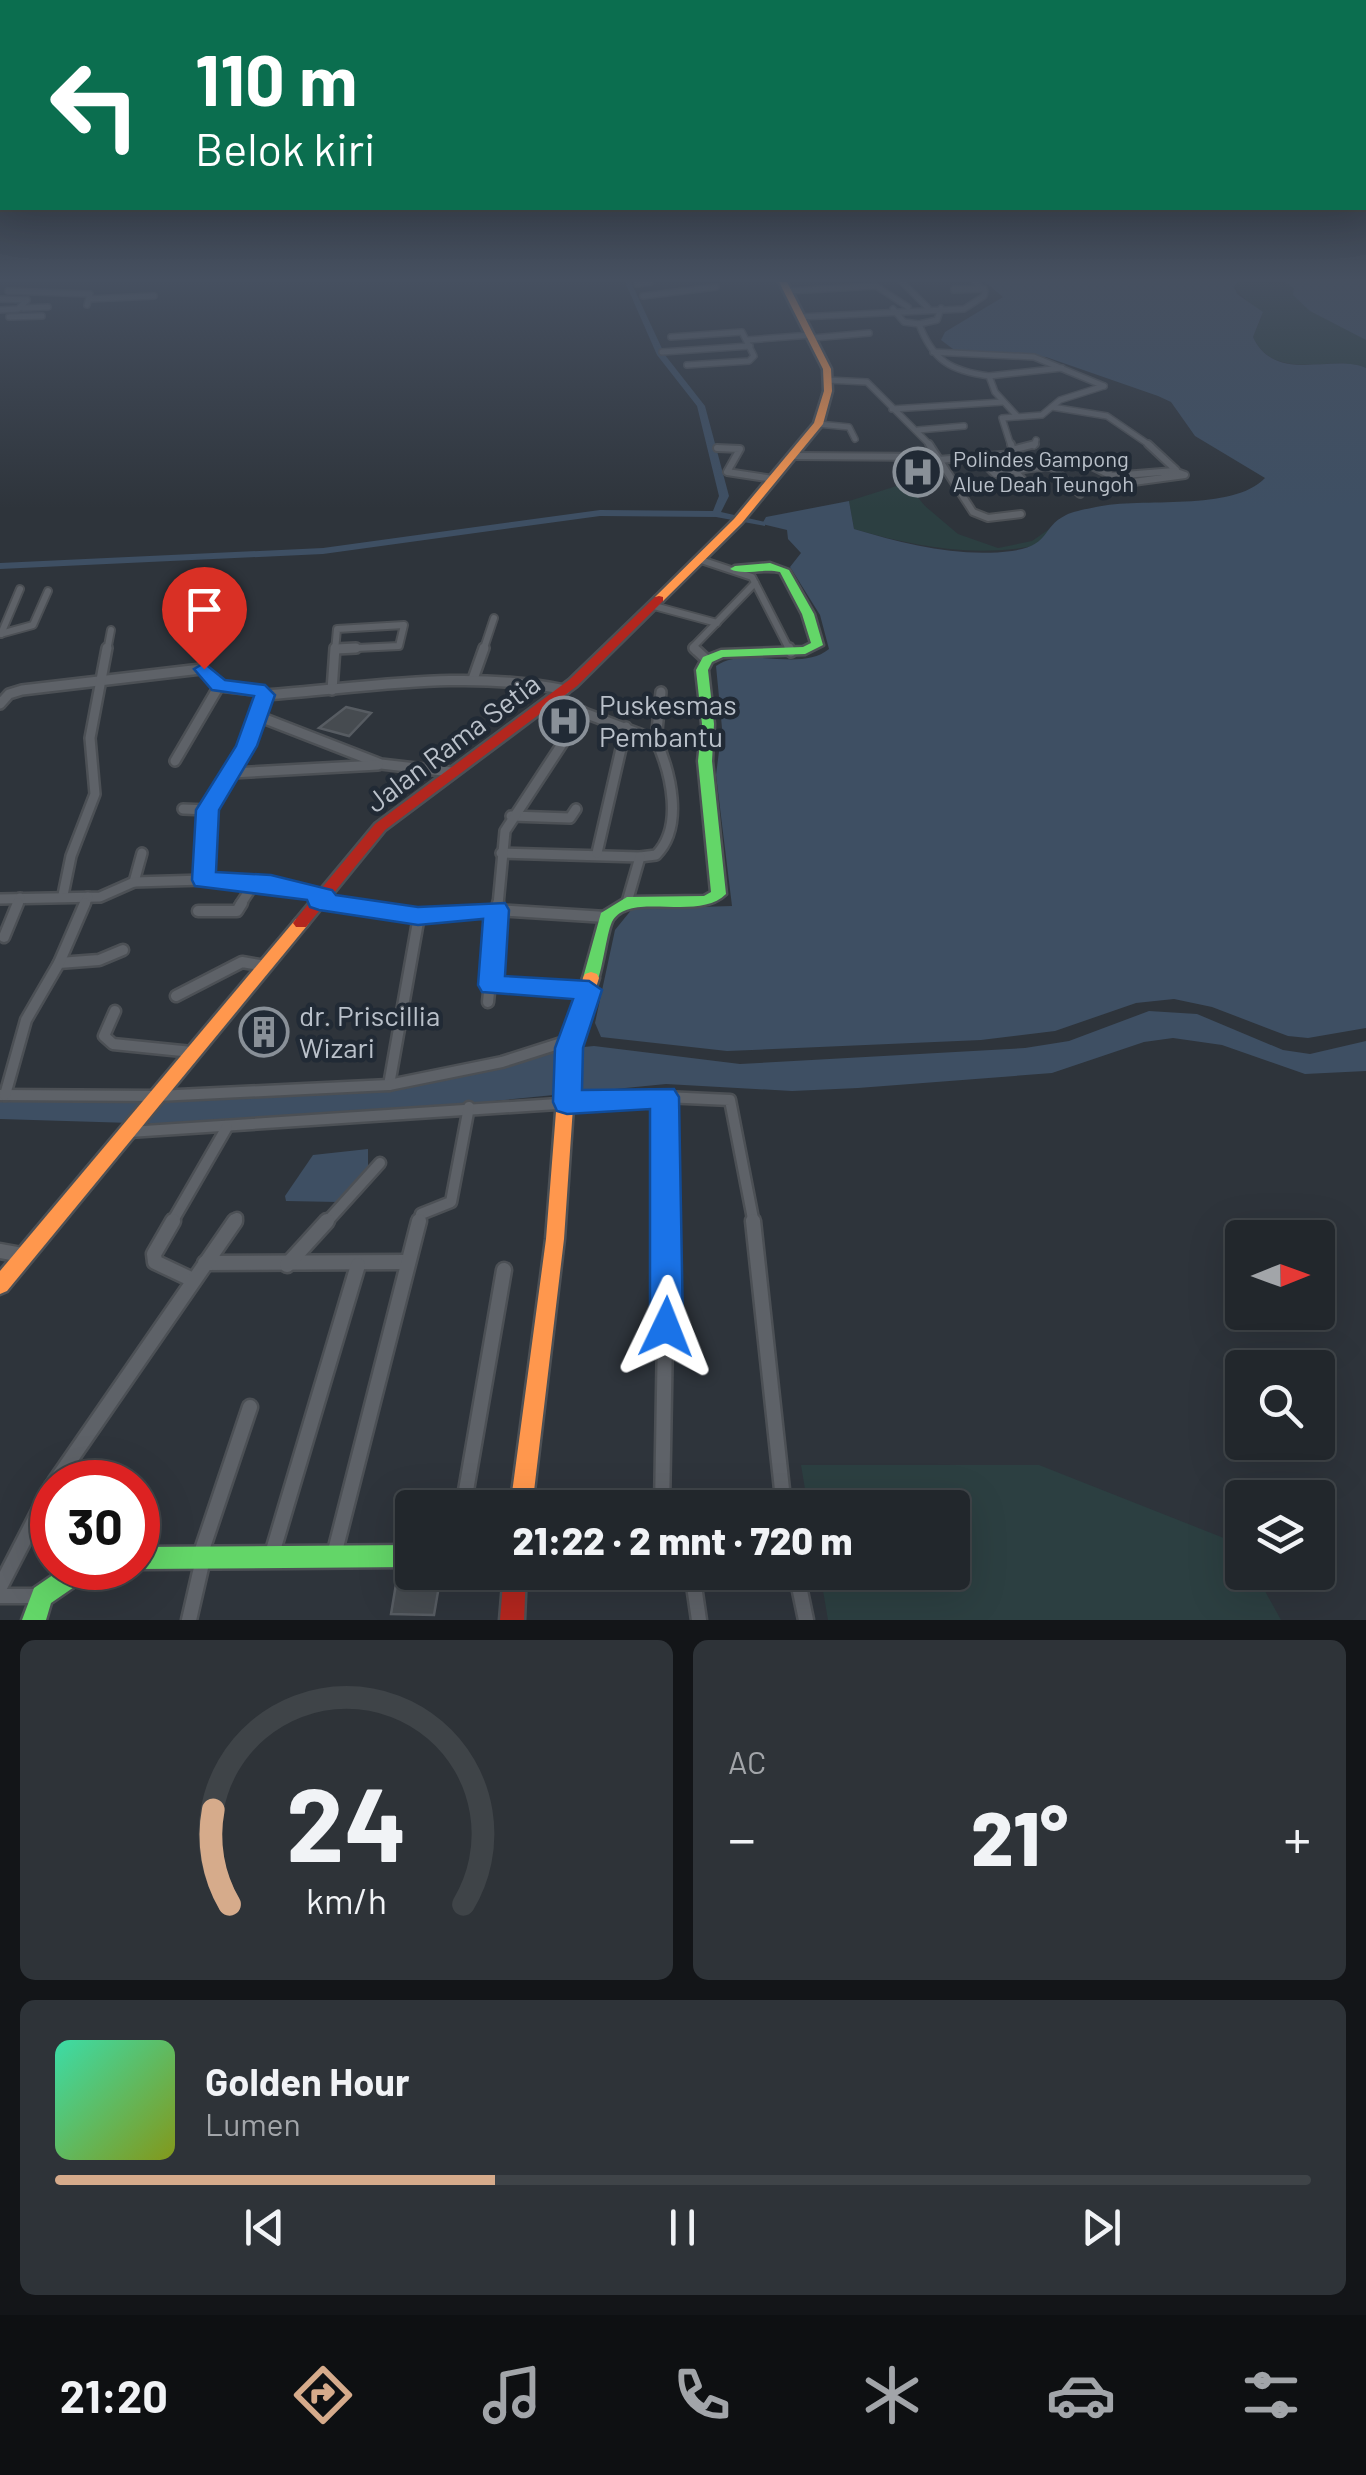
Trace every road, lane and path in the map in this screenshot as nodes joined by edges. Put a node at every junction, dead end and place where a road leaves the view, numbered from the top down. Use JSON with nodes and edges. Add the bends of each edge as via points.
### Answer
{"nodes":[{"id":1,"x":751,"y":358,"type":"edge"},
{"id":2,"x":822,"y":358,"type":"edge"},
{"id":3,"x":940,"y":358,"type":"edge"},
{"id":4,"x":1029,"y":358,"type":"edge"},
{"id":5,"x":687,"y":365,"type":"dead end"},
{"id":6,"x":1062,"y":368,"type":"junction"},
{"id":7,"x":989,"y":376,"type":"junction"},
{"id":8,"x":827,"y":380,"type":"junction"},
{"id":9,"x":1003,"y":402,"type":"junction"},
{"id":10,"x":1052,"y":407,"type":"junction"},
{"id":11,"x":892,"y":409,"type":"junction"},
{"id":12,"x":1017,"y":416,"type":"junction"},
{"id":13,"x":818,"y":424,"type":"junction"},
{"id":14,"x":964,"y":426,"type":"dead end"},
{"id":15,"x":918,"y":430,"type":"junction"},
{"id":16,"x":855,"y":439,"type":"dead end"},
{"id":17,"x":1036,"y":440,"type":"dead end"},
{"id":18,"x":717,"y":448,"type":"dead end"},
{"id":19,"x":1013,"y":452,"type":"junction"},
{"id":20,"x":793,"y":456,"type":"junction"},
{"id":21,"x":938,"y":458,"type":"junction"},
{"id":22,"x":978,"y":458,"type":"junction"},
{"id":23,"x":1051,"y":466,"type":"junction"},
{"id":24,"x":1030,"y":468,"type":"junction"},
{"id":25,"x":1174,"y":471,"type":"junction"},
{"id":26,"x":1016,"y":472,"type":"junction"},
{"id":27,"x":1112,"y":476,"type":"junction"},
{"id":28,"x":773,"y":479,"type":"junction"},
{"id":29,"x":1032,"y":491,"type":"dead end"},
{"id":30,"x":1080,"y":494,"type":"dead end"},
{"id":31,"x":1022,"y":514,"type":"dead end"},
{"id":32,"x":701,"y":560,"type":"junction"},
{"id":33,"x":735,"y":569,"type":"junction"},
{"id":34,"x":755,"y":584,"type":"junction"},
{"id":35,"x":20,"y":589,"type":"dead end"},
{"id":36,"x":48,"y":591,"type":"dead end"},
{"id":37,"x":654,"y":606,"type":"junction"},
{"id":38,"x":494,"y":618,"type":"dead end"},
{"id":39,"x":717,"y":623,"type":"junction"},
{"id":40,"x":111,"y":630,"type":"dead end"},
{"id":41,"x":0,"y":634,"type":"edge"},
{"id":42,"x":336,"y":649,"type":"junction"},
{"id":43,"x":791,"y":652,"type":"junction"},
{"id":44,"x":706,"y":660,"type":"junction"},
{"id":45,"x":102,"y":679,"type":"junction"},
{"id":46,"x":473,"y":679,"type":"junction"},
{"id":47,"x":219,"y":686,"type":"junction"},
{"id":48,"x":332,"y":690,"type":"junction"},
{"id":49,"x":565,"y":690,"type":"junction"},
{"id":50,"x":661,"y":692,"type":"dead end"},
{"id":51,"x":265,"y":695,"type":"junction"},
{"id":52,"x":550,"y":700,"type":"junction"},
{"id":53,"x":0,"y":704,"type":"edge"},
{"id":54,"x":582,"y":712,"type":"junction"},
{"id":55,"x":260,"y":717,"type":"junction"},
{"id":56,"x":626,"y":727,"type":"junction"},
{"id":57,"x":656,"y":740,"type":"junction"},
{"id":58,"x":175,"y":761,"type":"dead end"},
{"id":59,"x":381,"y":764,"type":"junction"},
{"id":60,"x":451,"y":772,"type":"junction"},
{"id":61,"x":232,"y":773,"type":"junction"},
{"id":62,"x":576,"y":809,"type":"dead end"},
{"id":63,"x":184,"y":810,"type":"dead end"},
{"id":64,"x":208,"y":810,"type":"junction"},
{"id":65,"x":511,"y":816,"type":"junction"},
{"id":66,"x":142,"y":853,"type":"dead end"},
{"id":67,"x":501,"y":853,"type":"junction"},
{"id":68,"x":597,"y":854,"type":"junction"},
{"id":69,"x":640,"y":856,"type":"junction"},
{"id":70,"x":204,"y":880,"type":"junction"},
{"id":71,"x":134,"y":882,"type":"junction"},
{"id":72,"x":255,"y":882,"type":"junction"},
{"id":73,"x":64,"y":895,"type":"junction"},
{"id":74,"x":88,"y":897,"type":"junction"},
{"id":75,"x":20,"y":898,"type":"junction"},
{"id":76,"x":321,"y":898,"type":"junction"},
{"id":77,"x":0,"y":899,"type":"edge"},
{"id":78,"x":626,"y":902,"type":"junction"},
{"id":79,"x":496,"y":910,"type":"junction"},
{"id":80,"x":198,"y":912,"type":"dead end"},
{"id":81,"x":418,"y":916,"type":"junction"},
{"id":82,"x":606,"y":916,"type":"junction"},
{"id":83,"x":4,"y":937,"type":"dead end"},
{"id":84,"x":122,"y":950,"type":"dead end"},
{"id":85,"x":58,"y":964,"type":"junction"},
{"id":86,"x":266,"y":966,"type":"junction"},
{"id":87,"x":491,"y":985,"type":"junction"},
{"id":88,"x":589,"y":990,"type":"junction"},
{"id":89,"x":176,"y":996,"type":"dead end"},
{"id":90,"x":488,"y":1002,"type":"dead end"},
{"id":91,"x":115,"y":1012,"type":"dead end"},
{"id":92,"x":570,"y":1044,"type":"junction"},
{"id":93,"x":192,"y":1052,"type":"junction"},
{"id":94,"x":389,"y":1086,"type":"junction"},
{"id":95,"x":2,"y":1095,"type":"edge"},
{"id":96,"x":156,"y":1097,"type":"junction"},
{"id":97,"x":664,"y":1097,"type":"junction"},
{"id":98,"x":568,"y":1100,"type":"junction"},
{"id":99,"x":469,"y":1107,"type":"junction"},
{"id":100,"x":227,"y":1127,"type":"junction"},
{"id":101,"x":128,"y":1131,"type":"junction"},
{"id":102,"x":380,"y":1164,"type":"dead end"},
{"id":103,"x":237,"y":1218,"type":"dead end"},
{"id":104,"x":0,"y":1251,"type":"edge"},
{"id":105,"x":25,"y":1256,"type":"junction"},
{"id":106,"x":406,"y":1262,"type":"junction"},
{"id":107,"x":205,"y":1263,"type":"junction"},
{"id":108,"x":286,"y":1265,"type":"junction"},
{"id":109,"x":358,"y":1265,"type":"junction"},
{"id":110,"x":504,"y":1270,"type":"dead end"},
{"id":111,"x":193,"y":1280,"type":"junction"},
{"id":112,"x":0,"y":1285,"type":"edge"},
{"id":113,"x":250,"y":1407,"type":"dead end"},
{"id":114,"x":70,"y":1460,"type":"edge"},
{"id":115,"x":465,"y":1490,"type":"edge"},
{"id":116,"x":523,"y":1490,"type":"edge"},
{"id":117,"x":662,"y":1490,"type":"edge"},
{"id":118,"x":782,"y":1490,"type":"edge"},
{"id":119,"x":30,"y":1530,"type":"edge"},
{"id":120,"x":334,"y":1555,"type":"junction"},
{"id":121,"x":395,"y":1556,"type":"edge"},
{"id":122,"x":271,"y":1557,"type":"junction"},
{"id":123,"x":160,"y":1558,"type":"edge"},
{"id":124,"x":201,"y":1559,"type":"junction"},
{"id":125,"x":0,"y":1587,"type":"edge"},
{"id":126,"x":51,"y":1590,"type":"edge"},
{"id":127,"x":514,"y":1590,"type":"edge"},
{"id":128,"x":695,"y":1590,"type":"edge"},
{"id":129,"x":800,"y":1590,"type":"edge"},
{"id":130,"x":0,"y":1596,"type":"edge"},
{"id":131,"x":42,"y":1596,"type":"junction"},
{"id":132,"x":34,"y":1620,"type":"edge"},
{"id":133,"x":188,"y":1620,"type":"edge"},
{"id":134,"x":512,"y":1620,"type":"edge"},
{"id":135,"x":699,"y":1620,"type":"edge"},
{"id":136,"x":806,"y":1620,"type":"edge"}],
"edges":[{"from":1,"to":5,"type":"street"},
{"from":2,"to":8,"type":"street","name":"Jalan Rama Setia"},
{"from":3,"to":7,"type":"street","via":[[959,374]]},
{"from":4,"to":6,"type":"street"},
{"from":6,"to":7,"type":"street"},
{"from":6,"to":10,"type":"street","via":[[1104,386]]},
{"from":7,"to":9,"type":"street"},
{"from":8,"to":11,"type":"street","via":[[867,382]]},
{"from":8,"to":13,"type":"street","name":"Jalan Rama Setia"},
{"from":9,"to":11,"type":"street"},
{"from":9,"to":12,"type":"street"},
{"from":10,"to":12,"type":"street"},
{"from":10,"to":25,"type":"street","via":[[1114,420],[1176,466]]},
{"from":11,"to":15,"type":"street"},
{"from":12,"to":19,"type":"street","via":[[1000,420]]},
{"from":13,"to":16,"type":"street","via":[[848,427]]},
{"from":13,"to":20,"type":"street","name":"Jalan Rama Setia"},
{"from":14,"to":15,"type":"street"},
{"from":15,"to":21,"type":"street"},
{"from":17,"to":19,"type":"street","via":[[1034,448]]},
{"from":18,"to":28,"type":"street","via":[[740,448],[727,472]]},
{"from":19,"to":22,"type":"street"},
{"from":19,"to":24,"type":"street"},
{"from":20,"to":21,"type":"street"},
{"from":20,"to":28,"type":"street","name":"Jalan Rama Setia"},
{"from":21,"to":22,"type":"street"},
{"from":21,"to":31,"type":"street","via":[[973,512],[988,518]]},
{"from":22,"to":26,"type":"street","via":[[995,474]]},
{"from":23,"to":24,"type":"street"},
{"from":23,"to":27,"type":"street","via":[[1088,464]]},
{"from":23,"to":30,"type":"street"},
{"from":24,"to":26,"type":"street"},
{"from":25,"to":27,"type":"street"},
{"from":25,"to":27,"type":"street","via":[[1184,478],[1126,483]]},
{"from":26,"to":29,"type":"street"},
{"from":28,"to":32,"type":"street","name":"Jalan Rama Setia"},
{"from":32,"to":33,"type":"street"},
{"from":32,"to":37,"type":"street","name":"Jalan Rama Setia"},
{"from":33,"to":34,"type":"street"},
{"from":33,"to":43,"type":"street","via":[[776,567],[790,579],[817,642]]},
{"from":34,"to":39,"type":"street"},
{"from":34,"to":43,"type":"street"},
{"from":35,"to":41,"type":"street"},
{"from":36,"to":41,"type":"street","via":[[33,624]]},
{"from":37,"to":39,"type":"street"},
{"from":37,"to":49,"type":"street","name":"Jalan Rama Setia"},
{"from":38,"to":46,"type":"street"},
{"from":39,"to":44,"type":"street","via":[[694,646]]},
{"from":40,"to":45,"type":"street"},
{"from":42,"to":42,"type":"street","via":[[337,630],[404,625],[400,646]]},
{"from":42,"to":48,"type":"street"},
{"from":43,"to":44,"type":"street"},
{"from":44,"to":78,"type":"street","via":[[704,761],[720,894],[706,902]]},
{"from":45,"to":47,"type":"street","via":[[202,669]]},
{"from":45,"to":53,"type":"street","via":[[15,692]]},
{"from":45,"to":73,"type":"street","via":[[90,738],[95,794]]},
{"from":46,"to":48,"type":"street"},
{"from":46,"to":49,"type":"street"},
{"from":47,"to":51,"type":"street"},
{"from":47,"to":58,"type":"street"},
{"from":48,"to":51,"type":"street"},
{"from":49,"to":52,"type":"street","name":"Jalan Rama Setia"},
{"from":50,"to":57,"type":"street"},
{"from":51,"to":55,"type":"street"},
{"from":52,"to":54,"type":"street"},
{"from":52,"to":60,"type":"street","name":"Jalan Rama Setia"},
{"from":54,"to":56,"type":"street"},
{"from":54,"to":65,"type":"street"},
{"from":55,"to":59,"type":"street"},
{"from":55,"to":61,"type":"street"},
{"from":56,"to":57,"type":"street"},
{"from":56,"to":68,"type":"street"},
{"from":57,"to":69,"type":"street","via":[[672,774],[666,842],[656,855]]},
{"from":59,"to":60,"type":"street"},
{"from":59,"to":61,"type":"street"},
{"from":60,"to":76,"type":"street","name":"Jalan Rama Setia","via":[[380,828]]},
{"from":61,"to":64,"type":"street"},
{"from":62,"to":65,"type":"street","via":[[570,818]]},
{"from":63,"to":64,"type":"street"},
{"from":64,"to":70,"type":"street"},
{"from":65,"to":67,"type":"street"},
{"from":66,"to":71,"type":"street"},
{"from":67,"to":68,"type":"street"},
{"from":67,"to":79,"type":"street"},
{"from":68,"to":69,"type":"street"},
{"from":69,"to":78,"type":"street"},
{"from":70,"to":71,"type":"street"},
{"from":70,"to":72,"type":"street"},
{"from":71,"to":74,"type":"street","via":[[109,896]]},
{"from":72,"to":76,"type":"street"},
{"from":72,"to":80,"type":"street","via":[[236,912]]},
{"from":73,"to":74,"type":"street"},
{"from":73,"to":75,"type":"street"},
{"from":74,"to":85,"type":"street"},
{"from":75,"to":77,"type":"street"},
{"from":75,"to":83,"type":"street"},
{"from":76,"to":81,"type":"street"},
{"from":76,"to":86,"type":"street","name":"Jalan Rama Setia"},
{"from":78,"to":82,"type":"street"},
{"from":79,"to":81,"type":"street"},
{"from":79,"to":82,"type":"street"},
{"from":79,"to":87,"type":"street"},
{"from":81,"to":94,"type":"street"},
{"from":82,"to":88,"type":"street"},
{"from":84,"to":85,"type":"street","via":[[100,960]]},
{"from":85,"to":95,"type":"street","via":[[26,1020]]},
{"from":86,"to":89,"type":"street","via":[[242,962]]},
{"from":86,"to":93,"type":"street","name":"Jalan Rama Setia"},
{"from":87,"to":88,"type":"street"},
{"from":87,"to":90,"type":"street"},
{"from":88,"to":92,"type":"street"},
{"from":91,"to":93,"type":"street","via":[[104,1036],[113,1044]]},
{"from":92,"to":94,"type":"street"},
{"from":92,"to":98,"type":"street"},
{"from":93,"to":96,"type":"street","name":"Jalan Rama Setia"},
{"from":94,"to":96,"type":"street"},
{"from":95,"to":96,"type":"street"},
{"from":96,"to":101,"type":"street","name":"Jalan Rama Setia"},
{"from":97,"to":98,"type":"street"},
{"from":97,"to":117,"type":"street"},
{"from":97,"to":118,"type":"street","via":[[730,1100],[764,1298]]},
{"from":98,"to":99,"type":"street"},
{"from":98,"to":116,"type":"street"},
{"from":99,"to":100,"type":"street"},
{"from":99,"to":106,"type":"street","via":[[451,1202],[422,1212]]},
{"from":100,"to":101,"type":"street"},
{"from":100,"to":111,"type":"street","via":[[154,1254],[156,1262]]},
{"from":101,"to":105,"type":"street","name":"Jalan Rama Setia"},
{"from":102,"to":108,"type":"street"},
{"from":103,"to":107,"type":"street"},
{"from":104,"to":105,"type":"street"},
{"from":105,"to":112,"type":"street","name":"Jalan Rama Setia"},
{"from":106,"to":109,"type":"street"},
{"from":106,"to":120,"type":"street"},
{"from":107,"to":108,"type":"street"},
{"from":107,"to":111,"type":"street"},
{"from":108,"to":109,"type":"street"},
{"from":109,"to":122,"type":"street"},
{"from":110,"to":115,"type":"street"},
{"from":111,"to":114,"type":"street"},
{"from":113,"to":124,"type":"street"},
{"from":119,"to":125,"type":"street"},
{"from":120,"to":121,"type":"street"},
{"from":120,"to":122,"type":"street"},
{"from":122,"to":124,"type":"street"},
{"from":123,"to":124,"type":"street"},
{"from":124,"to":133,"type":"street"},
{"from":126,"to":131,"type":"street"},
{"from":127,"to":134,"type":"street"},
{"from":128,"to":135,"type":"street"},
{"from":129,"to":136,"type":"street"},
{"from":130,"to":131,"type":"street"},
{"from":131,"to":132,"type":"street"}]}
